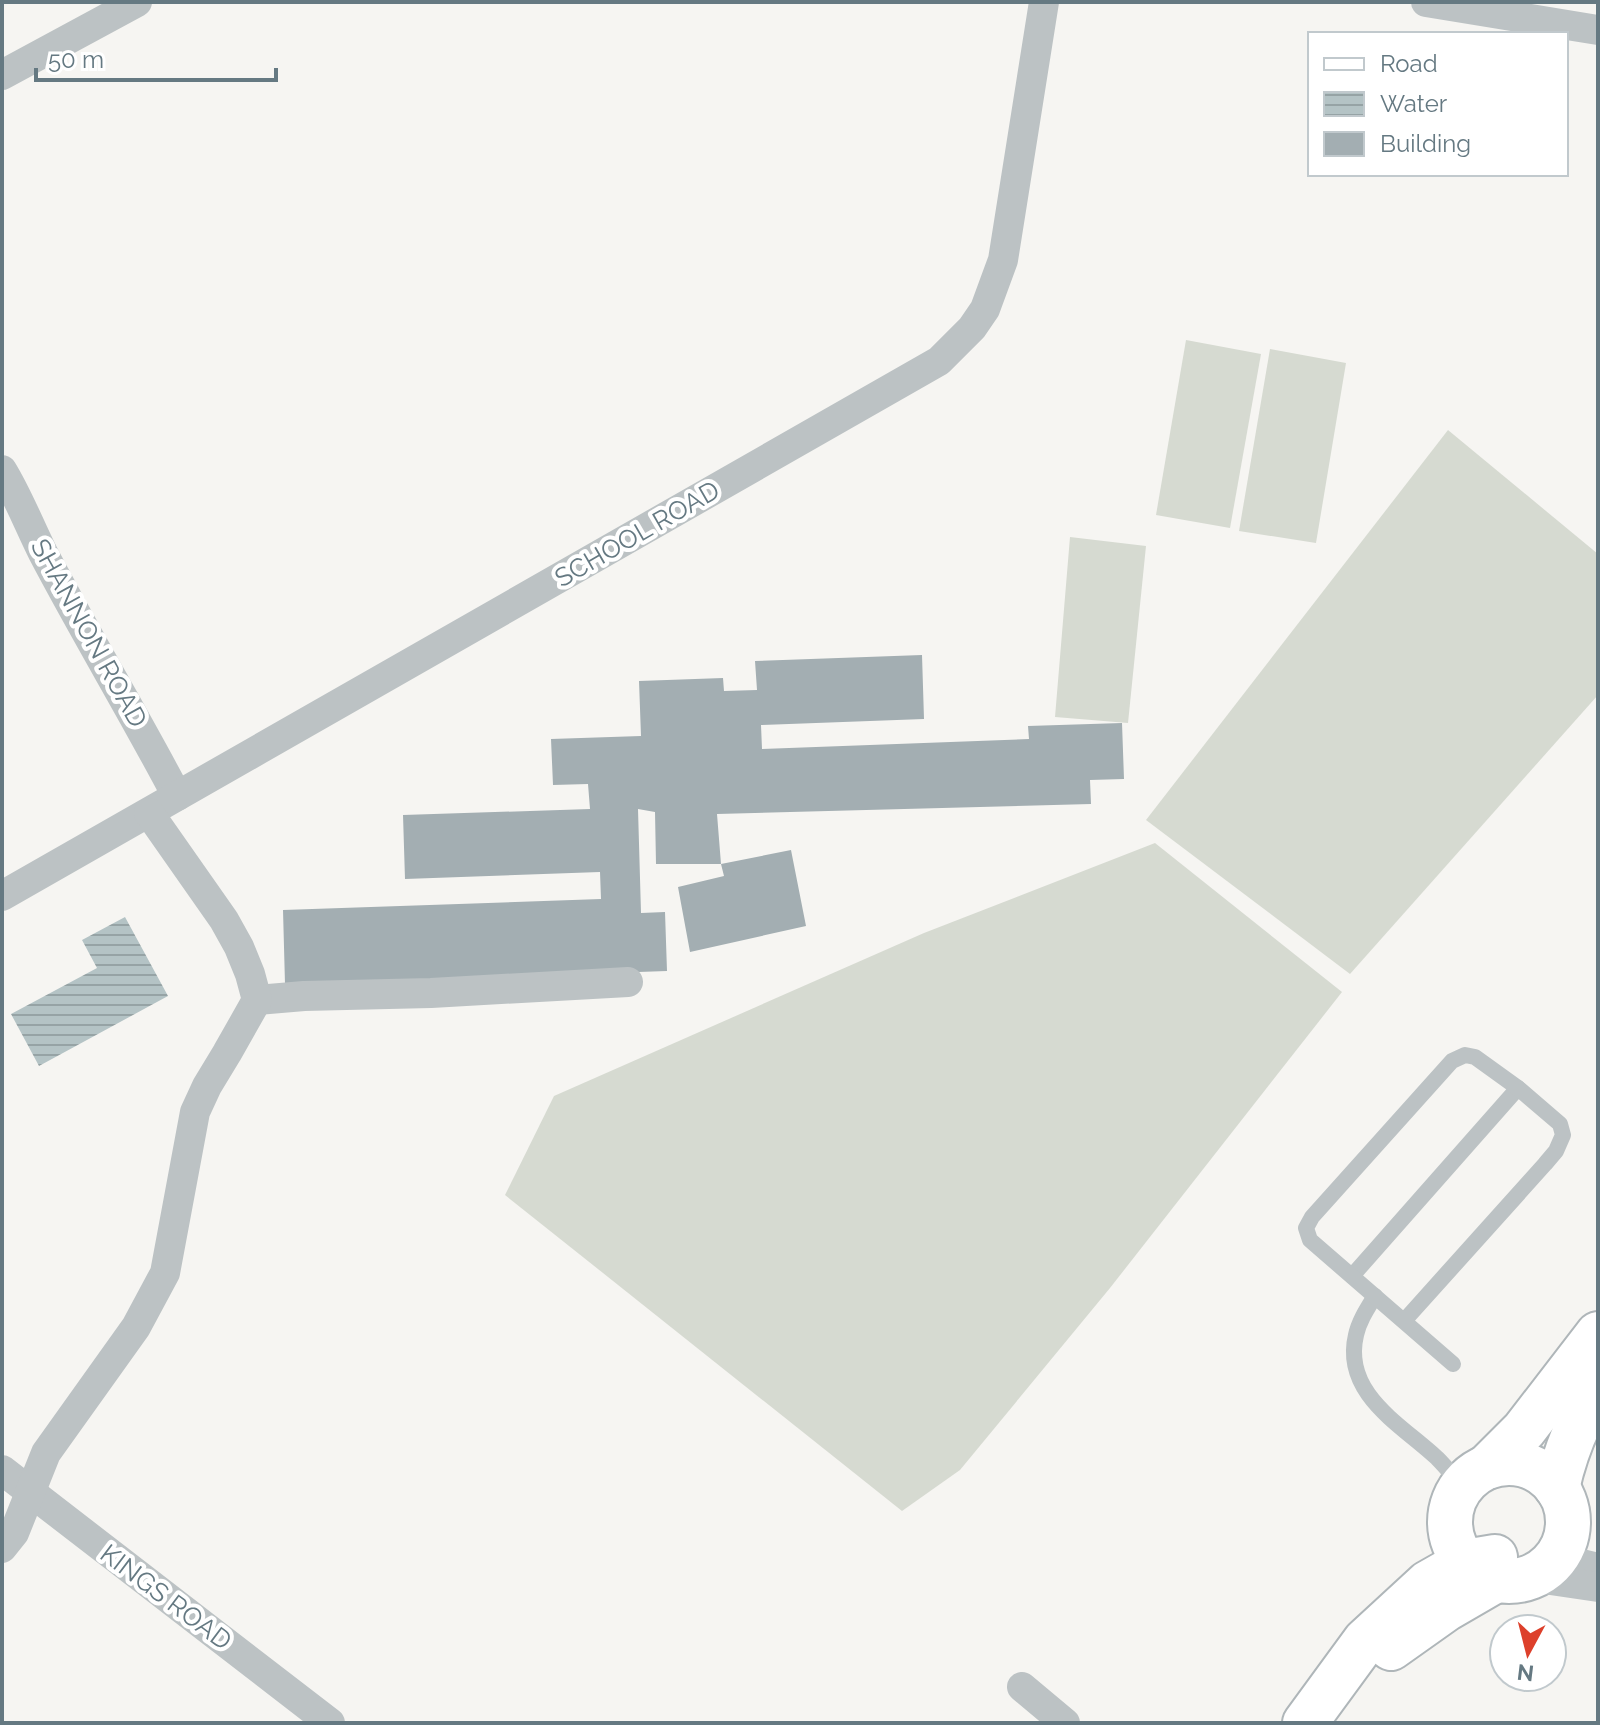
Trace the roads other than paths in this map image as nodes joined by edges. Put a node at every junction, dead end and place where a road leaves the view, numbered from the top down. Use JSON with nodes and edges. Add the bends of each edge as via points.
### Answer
{"nodes":[{"id":1,"x":137,"y":2,"type":"edge"},
{"id":2,"x":1044,"y":2,"type":"edge"},
{"id":3,"x":1426,"y":2,"type":"edge"},
{"id":4,"x":1598,"y":30,"type":"edge"},
{"id":5,"x":2,"y":75,"type":"edge"},
{"id":6,"x":2,"y":470,"type":"edge"},
{"id":7,"x":177,"y":796,"type":"junction"},
{"id":8,"x":149,"y":813,"type":"junction"},
{"id":9,"x":2,"y":896,"type":"edge"},
{"id":10,"x":628,"y":982,"type":"dead end"},
{"id":11,"x":257,"y":1000,"type":"junction"},
{"id":12,"x":1518,"y":1088,"type":"junction"},
{"id":13,"x":1352,"y":1276,"type":"junction"},
{"id":14,"x":1375,"y":1296,"type":"junction"},
{"id":15,"x":1404,"y":1321,"type":"junction"},
{"id":16,"x":1598,"y":1334,"type":"edge"},
{"id":17,"x":1453,"y":1364,"type":"dead end"},
{"id":18,"x":1598,"y":1389,"type":"edge"},
{"id":19,"x":2,"y":1470,"type":"edge"},
{"id":20,"x":1557,"y":1488,"type":"junction"},
{"id":21,"x":1466,"y":1489,"type":"junction"},
{"id":22,"x":30,"y":1493,"type":"junction"},
{"id":23,"x":2,"y":1548,"type":"edge"},
{"id":24,"x":1529,"y":1569,"type":"edge"},
{"id":25,"x":1598,"y":1587,"type":"edge"},
{"id":26,"x":1365,"y":1641,"type":"junction"},
{"id":27,"x":1022,"y":1687,"type":"dead end"},
{"id":28,"x":1313,"y":1713,"type":"edge"},
{"id":29,"x":330,"y":1723,"type":"edge"},
{"id":30,"x":1065,"y":1723,"type":"edge"}],
"edges":[{"from":1,"to":5,"type":"street"},
{"from":2,"to":7,"type":"street","name":"SCHOOL ROAD","via":[[1003,260],[985,309],[948,353]]},
{"from":3,"to":4,"type":"street"},
{"from":6,"to":7,"type":"street","name":"SHANNON ROAD"},
{"from":7,"to":8,"type":"street","name":"SCHOOL ROAD"},
{"from":8,"to":9,"type":"street","name":"SCHOOL ROAD"},
{"from":8,"to":11,"type":"street","via":[[224,920]]},
{"from":10,"to":11,"type":"street"},
{"from":11,"to":22,"type":"street","via":[[195,1112],[165,1273],[136,1327],[46,1453]]},
{"from":12,"to":13,"type":"lane"},
{"from":12,"to":13,"type":"lane","via":[[1475,1057],[1452,1061],[1312,1217],[1306,1228],[1310,1240]]},
{"from":12,"to":15,"type":"lane","via":[[1560,1124],[1563,1135],[1556,1151]]},
{"from":13,"to":14,"type":"lane"},
{"from":14,"to":15,"type":"lane"},
{"from":14,"to":21,"type":"lane","via":[[1355,1338],[1361,1380],[1374,1403]]},
{"from":15,"to":17,"type":"lane"},
{"from":16,"to":21,"type":"main road","via":[[1524,1430]]},
{"from":18,"to":20,"type":"main road","via":[[1571,1436]]},
{"from":19,"to":22,"type":"street","name":"KINGS ROAD"},
{"from":20,"to":21,"type":"main road","via":[[1536,1470],[1501,1464]]},
{"from":20,"to":24,"type":"main road","via":[[1567,1517],[1565,1538]]},
{"from":21,"to":24,"type":"main road","via":[[1450,1527],[1454,1545]]},
{"from":21,"to":26,"type":"main road"},
{"from":22,"to":23,"type":"street"},
{"from":22,"to":29,"type":"street","name":"KINGS ROAD"},
{"from":24,"to":25,"type":"street"},
{"from":24,"to":26,"type":"main road","via":[[1428,1583]]},
{"from":24,"to":28,"type":"main road","via":[[1419,1627]]},
{"from":26,"to":28,"type":"main road"},
{"from":27,"to":30,"type":"street"}]}
